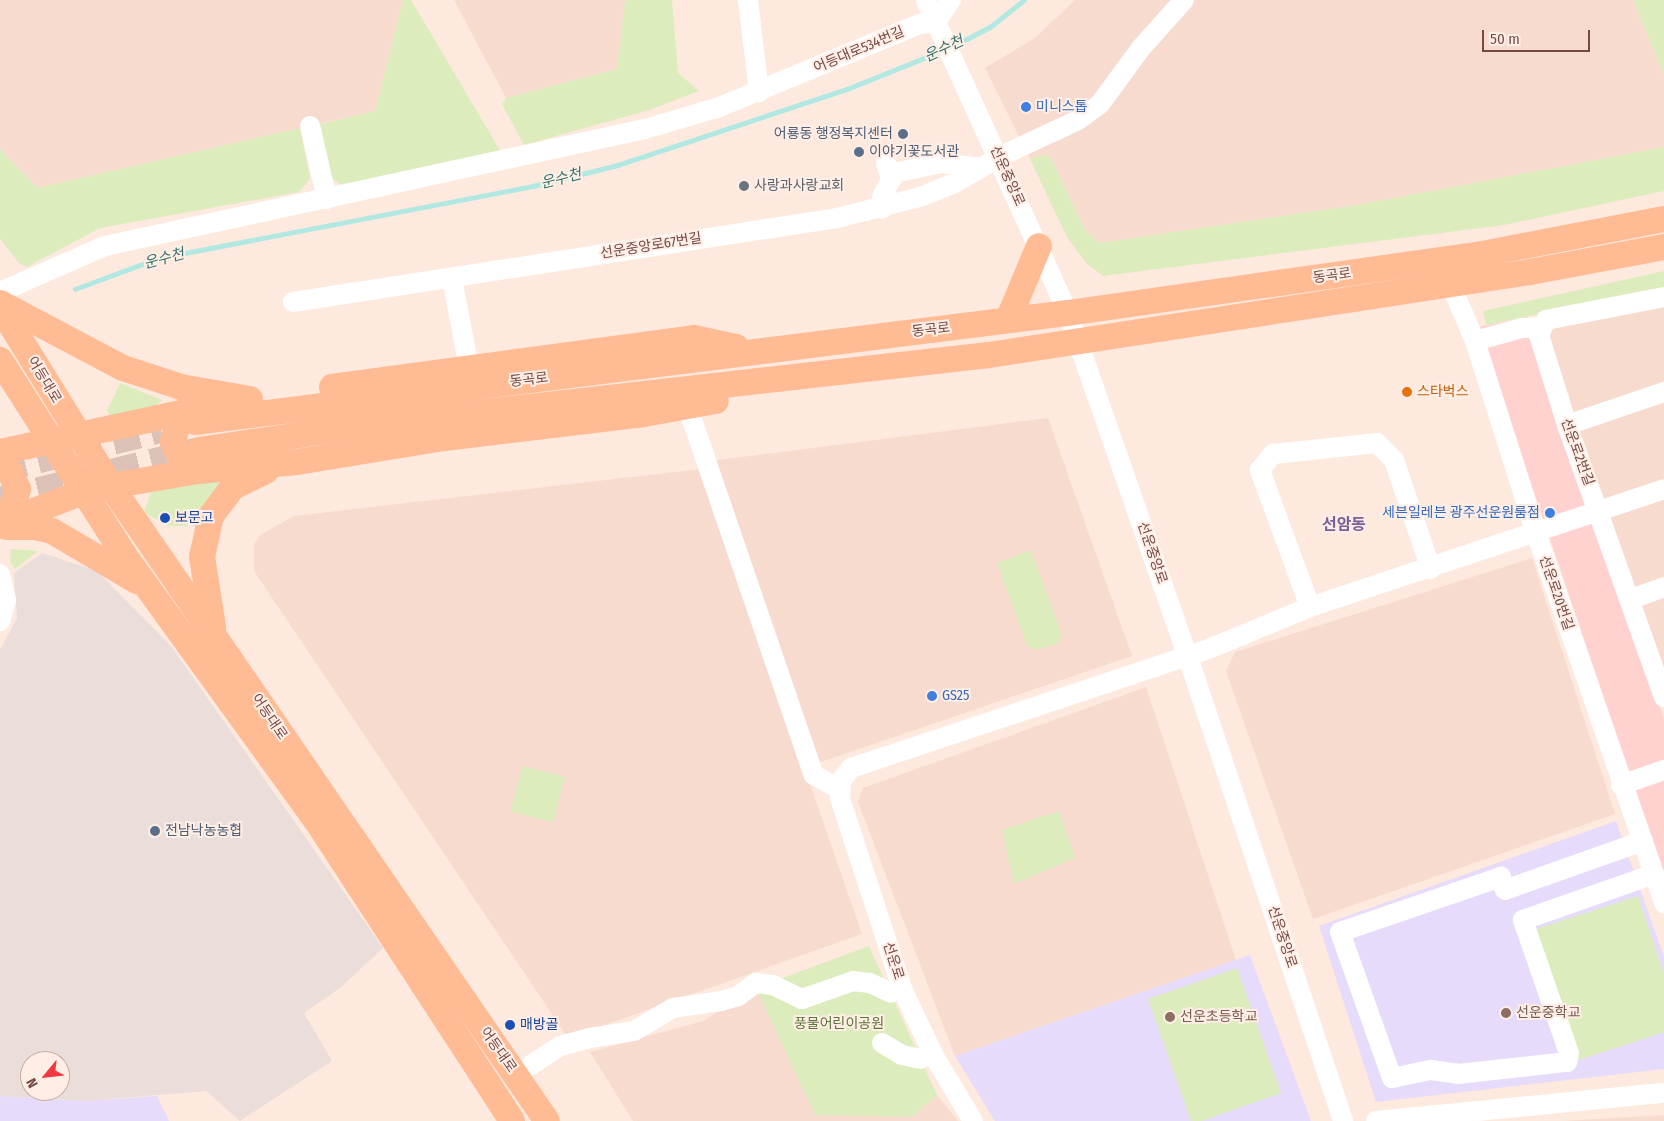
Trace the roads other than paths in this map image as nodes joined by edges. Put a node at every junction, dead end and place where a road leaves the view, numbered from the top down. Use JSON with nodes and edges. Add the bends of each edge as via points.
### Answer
{"nodes":[{"id":1,"x":748,"y":0,"type":"edge"},
{"id":2,"x":926,"y":0,"type":"edge"},
{"id":3,"x":951,"y":0,"type":"edge"},
{"id":4,"x":1184,"y":0,"type":"edge"},
{"id":5,"x":938,"y":25,"type":"junction"},
{"id":6,"x":758,"y":92,"type":"junction"},
{"id":7,"x":310,"y":126,"type":"dead end"},
{"id":8,"x":999,"y":158,"type":"junction"},
{"id":9,"x":981,"y":168,"type":"junction"},
{"id":10,"x":327,"y":199,"type":"junction"},
{"id":11,"x":882,"y":209,"type":"junction"},
{"id":12,"x":1664,"y":219,"type":"edge"},
{"id":13,"x":1038,"y":246,"type":"junction"},
{"id":14,"x":1664,"y":247,"type":"edge"},
{"id":15,"x":452,"y":280,"type":"junction"},
{"id":16,"x":1450,"y":283,"type":"junction"},
{"id":17,"x":0,"y":292,"type":"edge"},
{"id":18,"x":1664,"y":297,"type":"edge"},
{"id":19,"x":293,"y":302,"type":"dead end"},
{"id":20,"x":0,"y":305,"type":"edge"},
{"id":21,"x":1068,"y":313,"type":"junction"},
{"id":22,"x":1008,"y":320,"type":"junction"},
{"id":23,"x":1541,"y":327,"type":"junction"},
{"id":24,"x":1078,"y":341,"type":"junction"},
{"id":25,"x":1475,"y":341,"type":"junction"},
{"id":26,"x":754,"y":352,"type":"junction"},
{"id":27,"x":0,"y":360,"type":"edge"},
{"id":28,"x":469,"y":367,"type":"junction"},
{"id":29,"x":878,"y":368,"type":"junction"},
{"id":30,"x":1664,"y":392,"type":"edge"},
{"id":31,"x":250,"y":400,"type":"junction"},
{"id":32,"x":687,"y":405,"type":"junction"},
{"id":33,"x":194,"y":415,"type":"junction"},
{"id":34,"x":1567,"y":425,"type":"junction"},
{"id":35,"x":77,"y":433,"type":"junction"},
{"id":36,"x":48,"y":439,"type":"junction"},
{"id":37,"x":0,"y":452,"type":"edge"},
{"id":38,"x":199,"y":460,"type":"junction"},
{"id":39,"x":297,"y":462,"type":"junction"},
{"id":40,"x":0,"y":464,"type":"edge"},
{"id":41,"x":111,"y":486,"type":"junction"},
{"id":42,"x":1664,"y":489,"type":"edge"},
{"id":43,"x":83,"y":492,"type":"junction"},
{"id":44,"x":1599,"y":512,"type":"junction"},
{"id":45,"x":0,"y":517,"type":"edge"},
{"id":46,"x":0,"y":524,"type":"edge"},
{"id":47,"x":0,"y":528,"type":"edge"},
{"id":48,"x":1536,"y":533,"type":"junction"},
{"id":49,"x":1431,"y":569,"type":"junction"},
{"id":50,"x":0,"y":574,"type":"edge"},
{"id":51,"x":1664,"y":587,"type":"edge"},
{"id":52,"x":152,"y":590,"type":"junction"},
{"id":53,"x":1631,"y":599,"type":"junction"},
{"id":54,"x":1310,"y":607,"type":"junction"},
{"id":55,"x":0,"y":621,"type":"edge"},
{"id":56,"x":215,"y":638,"type":"junction"},
{"id":57,"x":1188,"y":656,"type":"junction"},
{"id":58,"x":1662,"y":685,"type":"edge"},
{"id":59,"x":1664,"y":770,"type":"edge"},
{"id":60,"x":1621,"y":785,"type":"junction"},
{"id":61,"x":839,"y":789,"type":"junction"},
{"id":62,"x":1643,"y":841,"type":"junction"},
{"id":63,"x":1654,"y":874,"type":"junction"},
{"id":64,"x":1664,"y":903,"type":"edge"},
{"id":65,"x":892,"y":993,"type":"dead end"},
{"id":66,"x":882,"y":1043,"type":"dead end"},
{"id":67,"x":921,"y":1059,"type":"dead end"},
{"id":68,"x":531,"y":1065,"type":"dead end"},
{"id":69,"x":1664,"y":1093,"type":"edge"},
{"id":70,"x":512,"y":1121,"type":"edge"},
{"id":71,"x":547,"y":1121,"type":"edge"},
{"id":72,"x":974,"y":1121,"type":"edge"},
{"id":73,"x":1343,"y":1121,"type":"edge"},
{"id":74,"x":1376,"y":1121,"type":"edge"}],
"edges":[{"from":1,"to":6,"type":"street"},
{"from":2,"to":5,"type":"street","name":"선운중앙로"},
{"from":3,"to":5,"type":"street"},
{"from":4,"to":8,"type":"street","name":"선운중앙로67번길","via":[[1141,48],[1100,104],[1078,120]]},
{"from":5,"to":6,"type":"street","name":"어등대로534번길","via":[[920,24]]},
{"from":5,"to":8,"type":"street","name":"선운중앙로"},
{"from":6,"to":10,"type":"street","name":"어등대로534번길","via":[[636,132]]},
{"from":7,"to":10,"type":"street"},
{"from":8,"to":9,"type":"street","name":"선운중앙로67번길"},
{"from":8,"to":13,"type":"street","name":"선운중앙로"},
{"from":9,"to":11,"type":"street","name":"선운중앙로67번길","via":[[955,183]]},
{"from":9,"to":11,"type":"street","via":[[941,163],[890,168]]},
{"from":10,"to":17,"type":"street","name":"어등대로534번길","via":[[105,246]]},
{"from":11,"to":15,"type":"street","name":"선운중앙로67번길"},
{"from":12,"to":21,"type":"main road","name":"동곡로","via":[[1477,255]]},
{"from":13,"to":21,"type":"street","name":"선운중앙로"},
{"from":13,"to":22,"type":"main road"},
{"from":14,"to":16,"type":"main road","name":"동곡로"},
{"from":15,"to":19,"type":"street","name":"선운중앙로67번길"},
{"from":15,"to":28,"type":"street"},
{"from":16,"to":24,"type":"main road","name":"동곡로"},
{"from":16,"to":25,"type":"street","name":"선운로20번길"},
{"from":18,"to":23,"type":"street","via":[[1546,320]]},
{"from":20,"to":31,"type":"main road","via":[[123,368],[181,388]]},
{"from":20,"to":35,"type":"main road","name":"어등대로"},
{"from":21,"to":22,"type":"main road","name":"동곡로"},
{"from":21,"to":24,"type":"street","name":"선운중앙로"},
{"from":22,"to":26,"type":"main road","name":"동곡로"},
{"from":23,"to":25,"type":"street","via":[[1522,328]]},
{"from":23,"to":34,"type":"street","name":"선운로2번길","via":[[1539,335]]},
{"from":24,"to":29,"type":"main road","name":"동곡로"},
{"from":24,"to":57,"type":"street","name":"선운중앙로"},
{"from":25,"to":48,"type":"street","name":"선운로20번길"},
{"from":26,"to":28,"type":"main road","via":[[694,338]]},
{"from":26,"to":33,"type":"main road","name":"동곡로"},
{"from":27,"to":36,"type":"main road","name":"어등대로"},
{"from":28,"to":31,"type":"main road"},
{"from":29,"to":32,"type":"main road"},
{"from":29,"to":38,"type":"main road","name":"동곡로","via":[[676,388],[360,426]]},
{"from":30,"to":34,"type":"street"},
{"from":31,"to":33,"type":"main road"},
{"from":32,"to":39,"type":"main road","via":[[638,415],[444,438]]},
{"from":32,"to":61,"type":"street","via":[[814,775]]},
{"from":33,"to":35,"type":"main road"},
{"from":33,"to":38,"type":"main road","via":[[178,423],[173,442],[181,461]]},
{"from":34,"to":44,"type":"street","name":"선운로2번길"},
{"from":35,"to":36,"type":"main road"},
{"from":35,"to":41,"type":"main road","name":"어등대로"},
{"from":36,"to":37,"type":"main road"},
{"from":36,"to":43,"type":"main road","name":"어등대로"},
{"from":38,"to":39,"type":"main road"},
{"from":38,"to":41,"type":"main road"},
{"from":39,"to":56,"type":"main road","via":[[271,469],[233,488],[211,516],[202,557]]},
{"from":40,"to":45,"type":"main road","via":[[10,472],[18,489],[14,504]]},
{"from":41,"to":43,"type":"main road"},
{"from":41,"to":56,"type":"main road","name":"어등대로"},
{"from":42,"to":44,"type":"street"},
{"from":43,"to":46,"type":"main road"},
{"from":43,"to":52,"type":"main road","name":"어등대로"},
{"from":44,"to":48,"type":"street"},
{"from":44,"to":53,"type":"street","name":"선운로2번길"},
{"from":47,"to":52,"type":"main road","via":[[35,527],[52,531]]},
{"from":48,"to":49,"type":"street"},
{"from":48,"to":60,"type":"street","name":"선운로20번길"},
{"from":49,"to":54,"type":"street"},
{"from":49,"to":54,"type":"street","via":[[1394,460],[1377,443],[1273,454],[1260,470]]},
{"from":50,"to":55,"type":"street","via":[[6,600]]},
{"from":51,"to":53,"type":"street"},
{"from":52,"to":70,"type":"main road","name":"어등대로","via":[[316,820]]},
{"from":53,"to":58,"type":"street","name":"선운로2번길"},
{"from":54,"to":57,"type":"street"},
{"from":56,"to":71,"type":"main road","name":"어등대로"},
{"from":57,"to":61,"type":"street","via":[[858,764],[845,774]]},
{"from":57,"to":73,"type":"street","name":"선운중앙로"},
{"from":59,"to":60,"type":"street"},
{"from":60,"to":62,"type":"street","name":"선운로20번길"},
{"from":61,"to":72,"type":"street","name":"선운로","via":[[903,991],[934,1056]]},
{"from":62,"to":63,"type":"street","name":"선운로20번길"},
{"from":62,"to":63,"type":"street","via":[[1505,890],[1501,877],[1340,932],[1392,1078],[1431,1070],[1458,1074],[1567,1062],[1569,1053],[1523,920]]},
{"from":63,"to":64,"type":"street","name":"선운로20번길"},
{"from":65,"to":68,"type":"street","via":[[870,983],[853,981],[802,999],[773,985],[756,983],[738,996],[673,1008],[634,1031],[560,1046]]},
{"from":66,"to":67,"type":"street","via":[[902,1055]]},
{"from":69,"to":74,"type":"street"}]}
